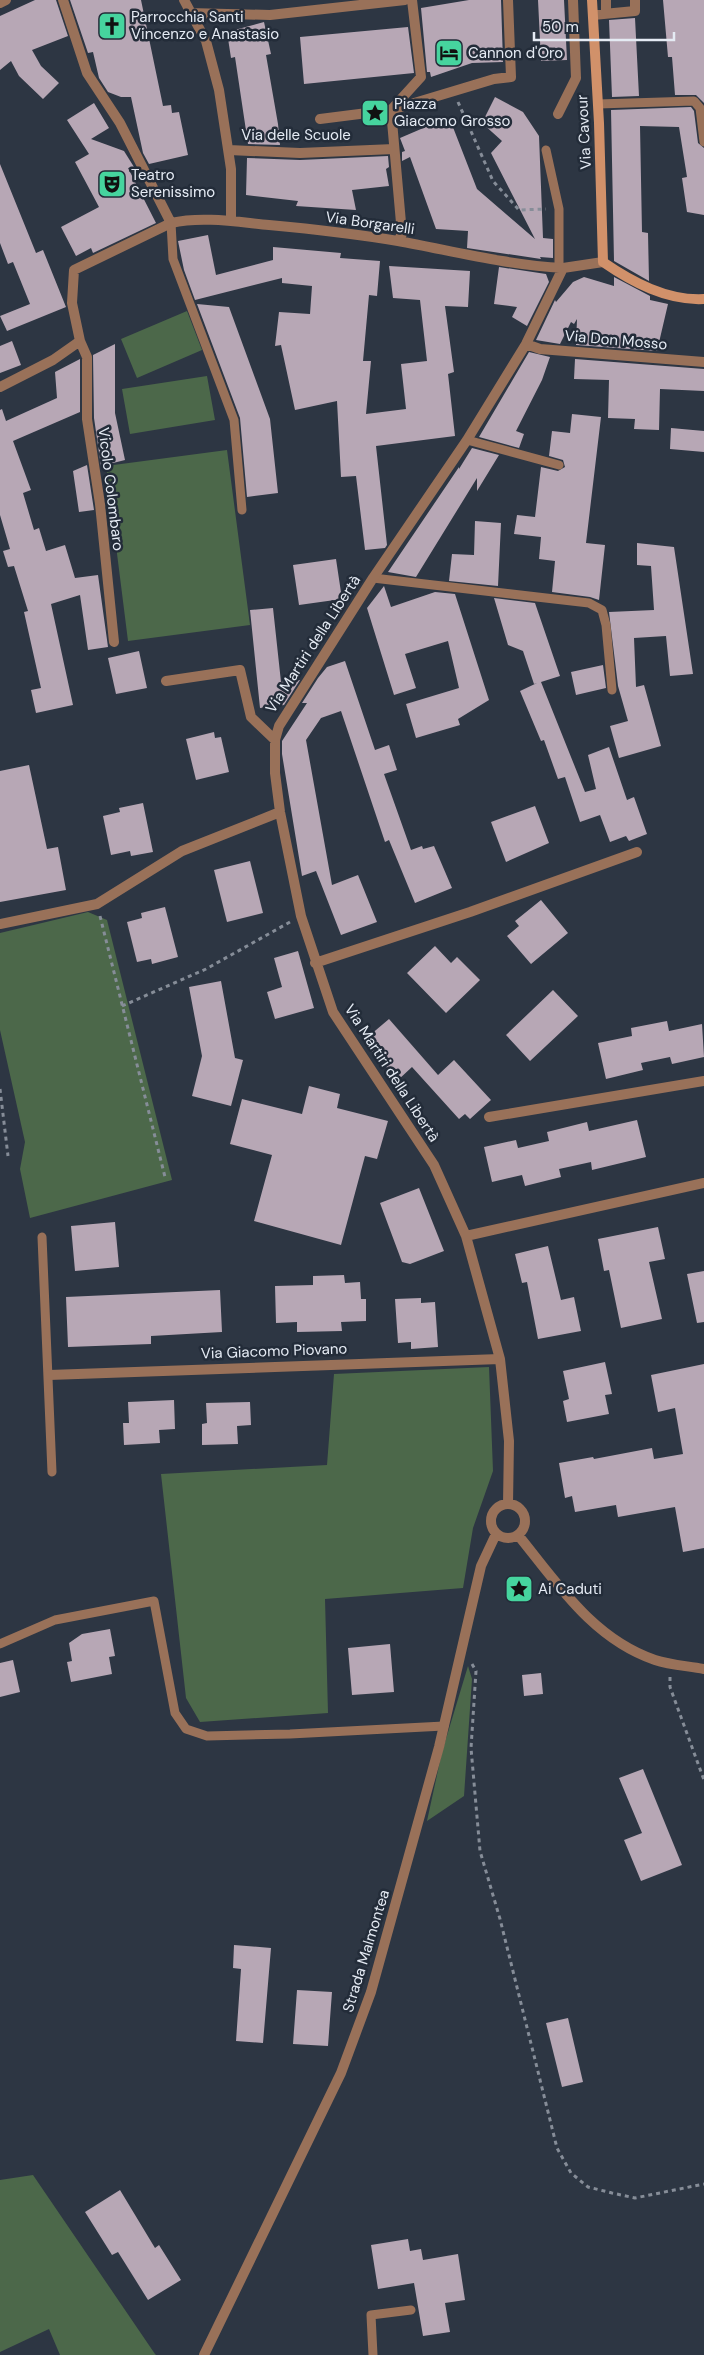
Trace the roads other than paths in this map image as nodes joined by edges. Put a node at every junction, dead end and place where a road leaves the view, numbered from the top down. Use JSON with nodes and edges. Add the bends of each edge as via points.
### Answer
{"nodes":[{"id":1,"x":6,"y":0,"type":"edge"},
{"id":2,"x":63,"y":0,"type":"edge"},
{"id":3,"x":184,"y":0,"type":"edge"},
{"id":4,"x":405,"y":0,"type":"edge"},
{"id":5,"x":412,"y":0,"type":"edge"},
{"id":6,"x":508,"y":0,"type":"edge"},
{"id":7,"x":573,"y":0,"type":"edge"},
{"id":8,"x":592,"y":0,"type":"edge"},
{"id":9,"x":606,"y":0,"type":"edge"},
{"id":10,"x":635,"y":0,"type":"edge"},
{"id":11,"x":0,"y":3,"type":"edge"},
{"id":12,"x":189,"y":13,"type":"junction"},
{"id":13,"x":606,"y":13,"type":"junction"},
{"id":14,"x":593,"y":15,"type":"junction"},
{"id":15,"x":598,"y":104,"type":"junction"},
{"id":16,"x":391,"y":110,"type":"junction"},
{"id":17,"x":558,"y":114,"type":"dead end"},
{"id":18,"x":320,"y":119,"type":"dead end"},
{"id":19,"x":704,"y":142,"type":"edge"},
{"id":20,"x":394,"y":148,"type":"junction"},
{"id":21,"x":229,"y":150,"type":"junction"},
{"id":22,"x":546,"y":150,"type":"dead end"},
{"id":23,"x":232,"y":221,"type":"junction"},
{"id":24,"x":171,"y":223,"type":"junction"},
{"id":25,"x":398,"y":241,"type":"junction"},
{"id":26,"x":603,"y":262,"type":"junction"},
{"id":27,"x":561,"y":268,"type":"junction"},
{"id":28,"x":704,"y":299,"type":"edge"},
{"id":29,"x":80,"y":341,"type":"junction"},
{"id":30,"x":526,"y":344,"type":"junction"},
{"id":31,"x":704,"y":362,"type":"edge"},
{"id":32,"x":0,"y":387,"type":"edge"},
{"id":33,"x":467,"y":440,"type":"junction"},
{"id":34,"x":558,"y":465,"type":"dead end"},
{"id":35,"x":242,"y":510,"type":"dead end"},
{"id":36,"x":373,"y":578,"type":"junction"},
{"id":37,"x":114,"y":642,"type":"dead end"},
{"id":38,"x":166,"y":681,"type":"dead end"},
{"id":39,"x":612,"y":690,"type":"dead end"},
{"id":40,"x":275,"y":740,"type":"junction"},
{"id":41,"x":280,"y":812,"type":"junction"},
{"id":42,"x":637,"y":852,"type":"dead end"},
{"id":43,"x":0,"y":924,"type":"edge"},
{"id":44,"x":315,"y":963,"type":"junction"},
{"id":45,"x":704,"y":1081,"type":"edge"},
{"id":46,"x":489,"y":1117,"type":"dead end"},
{"id":47,"x":704,"y":1183,"type":"edge"},
{"id":48,"x":466,"y":1236,"type":"junction"},
{"id":49,"x":42,"y":1237,"type":"dead end"},
{"id":50,"x":500,"y":1359,"type":"junction"},
{"id":51,"x":49,"y":1375,"type":"junction"},
{"id":52,"x":52,"y":1472,"type":"dead end"},
{"id":53,"x":508,"y":1504,"type":"junction"},
{"id":54,"x":496,"y":1534,"type":"junction"},
{"id":55,"x":518,"y":1535,"type":"junction"},
{"id":56,"x":0,"y":1644,"type":"edge"},
{"id":57,"x":704,"y":1668,"type":"edge"},
{"id":58,"x":444,"y":1726,"type":"junction"},
{"id":59,"x":411,"y":2310,"type":"dead end"},
{"id":60,"x":204,"y":2355,"type":"edge"},
{"id":61,"x":373,"y":2355,"type":"edge"}],
"edges":[{"from":1,"to":11,"type":"street"},
{"from":2,"to":24,"type":"street","via":[[87,73],[120,123]]},
{"from":3,"to":12,"type":"street"},
{"from":4,"to":12,"type":"street","via":[[270,15]]},
{"from":5,"to":16,"type":"street","via":[[421,77]]},
{"from":6,"to":16,"type":"street","via":[[511,77],[494,79]]},
{"from":7,"to":17,"type":"street","via":[[576,78]]},
{"from":8,"to":14,"type":"street","name":"Via Cavour"},
{"from":9,"to":13,"type":"street"},
{"from":10,"to":13,"type":"street","via":[[636,11]]},
{"from":12,"to":21,"type":"street","via":[[206,41],[219,90]]},
{"from":13,"to":14,"type":"street"},
{"from":14,"to":15,"type":"street","name":"Via Cavour"},
{"from":15,"to":19,"type":"lane","via":[[694,101],[700,108]]},
{"from":15,"to":26,"type":"street","name":"Via Cavour"},
{"from":16,"to":18,"type":"street"},
{"from":16,"to":20,"type":"street"},
{"from":20,"to":21,"type":"street","name":"Via delle Scuole","via":[[300,152]]},
{"from":20,"to":25,"type":"street","via":[[402,234]]},
{"from":21,"to":23,"type":"street"},
{"from":22,"to":27,"type":"lane","via":[[559,209]]},
{"from":23,"to":24,"type":"street","name":"Via Borgarelli","via":[[184,220]]},
{"from":23,"to":25,"type":"street","name":"Via Borgarelli"},
{"from":24,"to":29,"type":"street","name":"Vicolo Colombaro","via":[[74,270],[72,303]]},
{"from":24,"to":35,"type":"lane","via":[[173,259],[234,420]]},
{"from":25,"to":27,"type":"street","name":"Via Borgarelli","via":[[461,255]]},
{"from":26,"to":27,"type":"street"},
{"from":26,"to":28,"type":"street","via":[[632,282],[666,294]]},
{"from":27,"to":30,"type":"street","name":"Via Martiri della Libertà"},
{"from":29,"to":32,"type":"street","via":[[53,360]]},
{"from":29,"to":37,"type":"street","name":"Vicolo Colombaro","via":[[87,357],[87,419],[100,504]]},
{"from":30,"to":31,"type":"street","name":"Via Don Mosso","via":[[540,349]]},
{"from":30,"to":33,"type":"street","name":"Via Martiri della Libertà"},
{"from":33,"to":34,"type":"lane"},
{"from":33,"to":36,"type":"street","name":"Via Martiri della Libertà"},
{"from":36,"to":39,"type":"lane","via":[[590,603],[602,610],[606,625]]},
{"from":36,"to":40,"type":"street","name":"Via Martiri della Libertà","via":[[279,726]]},
{"from":38,"to":40,"type":"street","via":[[240,670],[251,717]]},
{"from":40,"to":41,"type":"street","name":"Via Martiri della Libertà"},
{"from":41,"to":43,"type":"street","via":[[182,851],[97,904]]},
{"from":41,"to":44,"type":"street","name":"Via Martiri della Libertà","via":[[301,916]]},
{"from":42,"to":44,"type":"street"},
{"from":44,"to":48,"type":"street","name":"Via Martiri della Libertà","via":[[333,1012],[434,1164]]},
{"from":45,"to":46,"type":"street"},
{"from":47,"to":48,"type":"street"},
{"from":48,"to":50,"type":"street","name":"Via Martiri della Libertà"},
{"from":49,"to":51,"type":"lane"},
{"from":50,"to":51,"type":"street","name":"Via Giacomo Piovano"},
{"from":50,"to":53,"type":"street","name":"Via Martiri della Libertà","via":[[509,1441]]},
{"from":51,"to":52,"type":"lane"},
{"from":53,"to":54,"type":"street","via":[[500,1505],[492,1513],[490,1524]]},
{"from":53,"to":55,"type":"street","via":[[516,1506],[524,1514],[524,1525]]},
{"from":54,"to":55,"type":"street","via":[[507,1538]]},
{"from":54,"to":58,"type":"street","name":"Strada Malmontea","via":[[481,1566]]},
{"from":55,"to":57,"type":"street","via":[[581,1613],[620,1643],[655,1660]]},
{"from":56,"to":58,"type":"lane","via":[[55,1620],[154,1601],[175,1712],[186,1730],[206,1736]]},
{"from":58,"to":60,"type":"street","name":"Strada Malmontea","via":[[371,1992],[341,2073]]},
{"from":59,"to":61,"type":"lane","via":[[371,2315]]}]}
